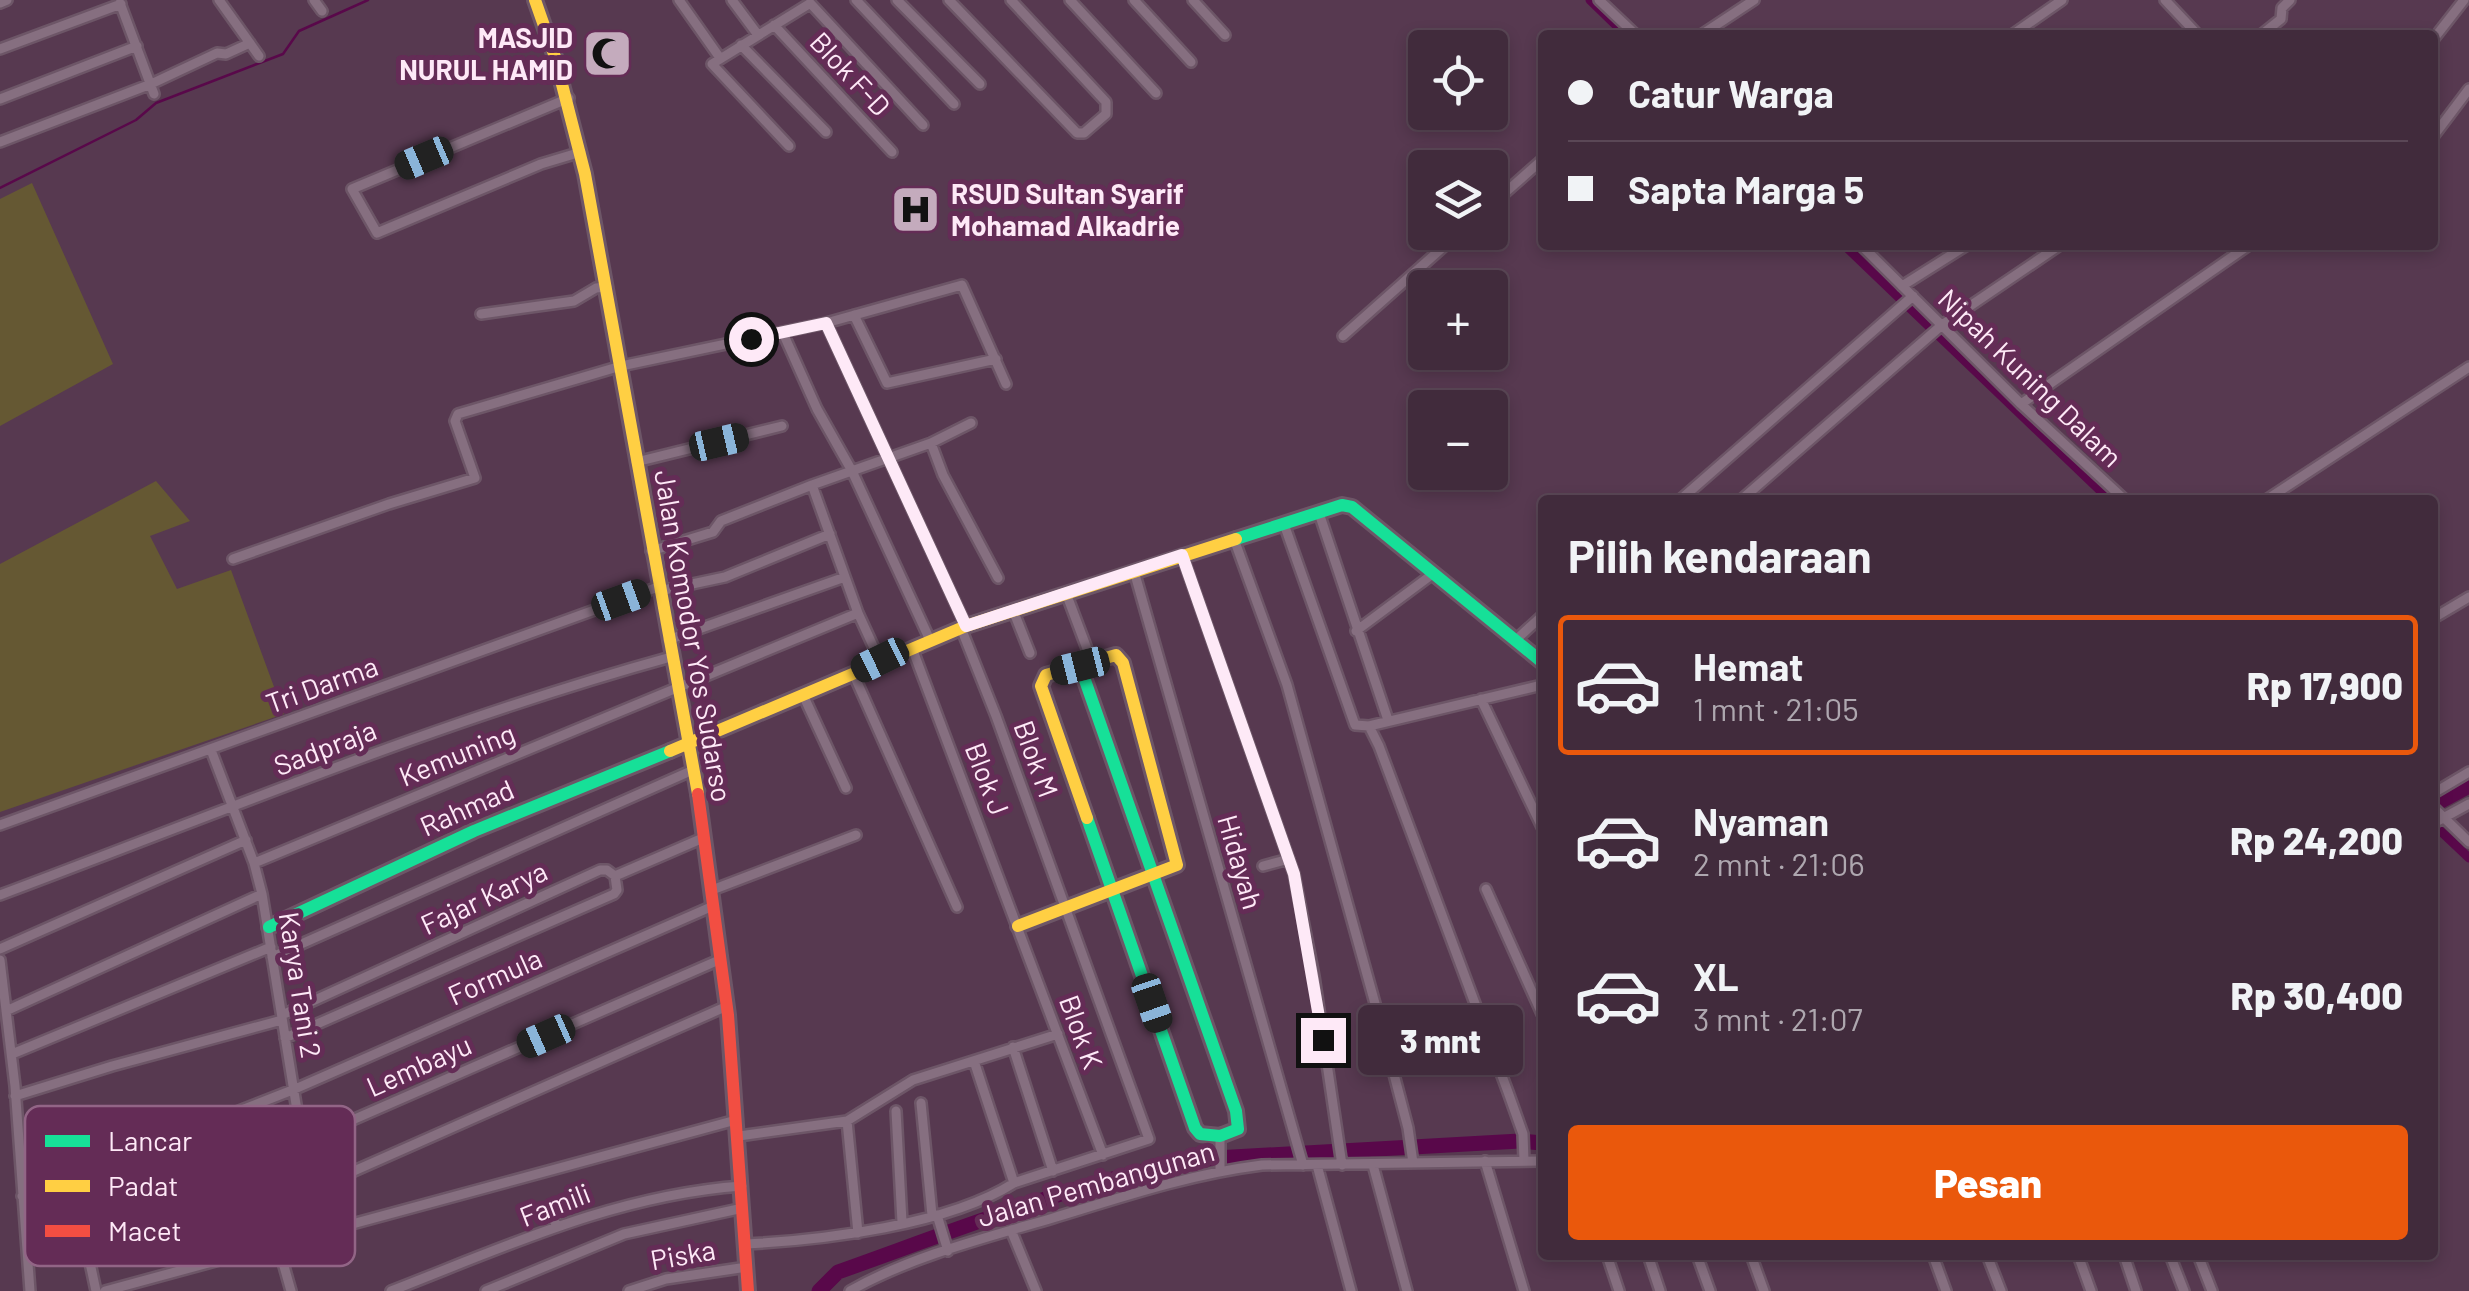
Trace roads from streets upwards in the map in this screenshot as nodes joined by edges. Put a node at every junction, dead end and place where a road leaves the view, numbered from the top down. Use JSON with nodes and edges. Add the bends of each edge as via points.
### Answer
{"nodes":[{"id":1,"x":7,"y":0,"type":"edge"},
{"id":2,"x":218,"y":0,"type":"edge"},
{"id":3,"x":314,"y":0,"type":"edge"},
{"id":4,"x":535,"y":0,"type":"edge"},
{"id":5,"x":679,"y":0,"type":"edge"},
{"id":6,"x":732,"y":0,"type":"edge"},
{"id":7,"x":856,"y":0,"type":"edge"},
{"id":8,"x":897,"y":0,"type":"edge"},
{"id":9,"x":949,"y":0,"type":"edge"},
{"id":10,"x":1011,"y":0,"type":"edge"},
{"id":11,"x":1070,"y":0,"type":"edge"},
{"id":12,"x":1134,"y":0,"type":"edge"},
{"id":13,"x":1193,"y":0,"type":"edge"},
{"id":14,"x":1600,"y":0,"type":"edge"},
{"id":15,"x":1754,"y":0,"type":"edge"},
{"id":16,"x":2062,"y":0,"type":"edge"},
{"id":17,"x":2165,"y":0,"type":"edge"},
{"id":18,"x":2290,"y":0,"type":"edge"},
{"id":19,"x":2464,"y":0,"type":"edge"},
{"id":20,"x":120,"y":2,"type":"edge"},
{"id":21,"x":811,"y":2,"type":"edge"},
{"id":22,"x":0,"y":3,"type":"edge"},
{"id":23,"x":322,"y":11,"type":"dead end"},
{"id":24,"x":774,"y":26,"type":"junction"},
{"id":25,"x":1631,"y":30,"type":"edge"},
{"id":26,"x":1709,"y":30,"type":"edge"},
{"id":27,"x":2019,"y":30,"type":"edge"},
{"id":28,"x":2193,"y":30,"type":"edge"},
{"id":29,"x":2267,"y":30,"type":"edge"},
{"id":30,"x":2438,"y":33,"type":"edge"},
{"id":31,"x":1225,"y":34,"type":"dead end"},
{"id":32,"x":758,"y":35,"type":"junction"},
{"id":33,"x":250,"y":43,"type":"junction"},
{"id":34,"x":742,"y":45,"type":"junction"},
{"id":35,"x":137,"y":46,"type":"junction"},
{"id":36,"x":0,"y":49,"type":"edge"},
{"id":37,"x":258,"y":56,"type":"dead end"},
{"id":38,"x":720,"y":58,"type":"junction"},
{"id":39,"x":1192,"y":62,"type":"dead end"},
{"id":40,"x":980,"y":84,"type":"dead end"},
{"id":41,"x":152,"y":89,"type":"junction"},
{"id":42,"x":2469,"y":89,"type":"edge"},
{"id":43,"x":1156,"y":92,"type":"dead end"},
{"id":44,"x":569,"y":98,"type":"junction"},
{"id":45,"x":0,"y":99,"type":"edge"},
{"id":46,"x":954,"y":104,"type":"dead end"},
{"id":47,"x":923,"y":125,"type":"dead end"},
{"id":48,"x":2438,"y":130,"type":"edge"},
{"id":49,"x":826,"y":132,"type":"dead end"},
{"id":50,"x":0,"y":142,"type":"edge"},
{"id":51,"x":789,"y":146,"type":"dead end"},
{"id":52,"x":580,"y":152,"type":"junction"},
{"id":53,"x":892,"y":152,"type":"dead end"},
{"id":54,"x":1538,"y":164,"type":"edge"},
{"id":55,"x":1508,"y":190,"type":"edge"},
{"id":56,"x":1440,"y":250,"type":"edge"},
{"id":57,"x":1871,"y":250,"type":"edge"},
{"id":58,"x":1960,"y":250,"type":"edge"},
{"id":59,"x":2053,"y":250,"type":"edge"},
{"id":60,"x":2242,"y":250,"type":"edge"},
{"id":61,"x":607,"y":286,"type":"junction"},
{"id":62,"x":1902,"y":286,"type":"junction"},
{"id":63,"x":1913,"y":296,"type":"junction"},
{"id":64,"x":481,"y":314,"type":"dead end"},
{"id":65,"x":854,"y":316,"type":"junction"},
{"id":66,"x":826,"y":323,"type":"junction"},
{"id":67,"x":1941,"y":326,"type":"junction"},
{"id":68,"x":784,"y":332,"type":"junction"},
{"id":69,"x":1342,"y":336,"type":"dead end"},
{"id":70,"x":996,"y":359,"type":"junction"},
{"id":71,"x":621,"y":366,"type":"junction"},
{"id":72,"x":2469,"y":367,"type":"edge"},
{"id":73,"x":1006,"y":384,"type":"dead end"},
{"id":74,"x":2022,"y":404,"type":"junction"},
{"id":75,"x":972,"y":423,"type":"dead end"},
{"id":76,"x":782,"y":426,"type":"dead end"},
{"id":77,"x":931,"y":442,"type":"junction"},
{"id":78,"x":890,"y":456,"type":"junction"},
{"id":79,"x":636,"y":462,"type":"junction"},
{"id":80,"x":852,"y":471,"type":"junction"},
{"id":81,"x":812,"y":485,"type":"junction"},
{"id":82,"x":1686,"y":495,"type":"edge"},
{"id":83,"x":1747,"y":495,"type":"edge"},
{"id":84,"x":2120,"y":495,"type":"edge"},
{"id":85,"x":2274,"y":495,"type":"edge"},
{"id":86,"x":1319,"y":513,"type":"junction"},
{"id":87,"x":1284,"y":524,"type":"junction"},
{"id":88,"x":830,"y":534,"type":"junction"},
{"id":89,"x":1234,"y":539,"type":"junction"},
{"id":90,"x":652,"y":552,"type":"junction"},
{"id":91,"x":1182,"y":555,"type":"junction"},
{"id":92,"x":234,"y":559,"type":"dead end"},
{"id":93,"x":1134,"y":571,"type":"junction"},
{"id":94,"x":1434,"y":573,"type":"junction"},
{"id":95,"x":846,"y":577,"type":"junction"},
{"id":96,"x":998,"y":578,"type":"dead end"},
{"id":97,"x":659,"y":589,"type":"junction"},
{"id":98,"x":1066,"y":593,"type":"junction"},
{"id":99,"x":2469,"y":596,"type":"edge"},
{"id":100,"x":1013,"y":610,"type":"junction"},
{"id":101,"x":858,"y":613,"type":"junction"},
{"id":102,"x":2438,"y":615,"type":"edge"},
{"id":103,"x":1538,"y":620,"type":"edge"},
{"id":104,"x":964,"y":627,"type":"junction"},
{"id":105,"x":1356,"y":631,"type":"junction"},
{"id":106,"x":1520,"y":636,"type":"dead end"},
{"id":107,"x":668,"y":640,"type":"junction"},
{"id":108,"x":930,"y":640,"type":"junction"},
{"id":109,"x":912,"y":648,"type":"junction"},
{"id":110,"x":1030,"y":653,"type":"dead end"},
{"id":111,"x":671,"y":657,"type":"junction"},
{"id":112,"x":1538,"y":659,"type":"edge"},
{"id":113,"x":880,"y":660,"type":"junction"},
{"id":114,"x":1086,"y":664,"type":"junction"},
{"id":115,"x":854,"y":673,"type":"junction"},
{"id":116,"x":1538,"y":687,"type":"edge"},
{"id":117,"x":678,"y":690,"type":"junction"},
{"id":118,"x":804,"y":697,"type":"junction"},
{"id":119,"x":1481,"y":698,"type":"junction"},
{"id":120,"x":1388,"y":720,"type":"junction"},
{"id":121,"x":1368,"y":726,"type":"junction"},
{"id":122,"x":689,"y":743,"type":"junction"},
{"id":123,"x":211,"y":750,"type":"junction"},
{"id":124,"x":692,"y":770,"type":"junction"},
{"id":125,"x":2469,"y":772,"type":"edge"},
{"id":126,"x":846,"y":788,"type":"dead end"},
{"id":127,"x":2438,"y":790,"type":"edge"},
{"id":128,"x":2469,"y":804,"type":"edge"},
{"id":129,"x":232,"y":808,"type":"junction"},
{"id":130,"x":2438,"y":816,"type":"edge"},
{"id":131,"x":1538,"y":819,"type":"edge"},
{"id":132,"x":0,"y":825,"type":"edge"},
{"id":133,"x":856,"y":835,"type":"dead end"},
{"id":134,"x":703,"y":838,"type":"junction"},
{"id":135,"x":246,"y":840,"type":"junction"},
{"id":136,"x":2469,"y":842,"type":"edge"},
{"id":137,"x":1289,"y":859,"type":"junction"},
{"id":138,"x":254,"y":862,"type":"junction"},
{"id":139,"x":1263,"y":866,"type":"dead end"},
{"id":140,"x":615,"y":876,"type":"junction"},
{"id":141,"x":1152,"y":876,"type":"junction"},
{"id":142,"x":712,"y":890,"type":"junction"},
{"id":143,"x":1113,"y":890,"type":"junction"},
{"id":144,"x":1486,"y":890,"type":"dead end"},
{"id":145,"x":262,"y":894,"type":"junction"},
{"id":146,"x":0,"y":895,"type":"edge"},
{"id":147,"x":714,"y":906,"type":"junction"},
{"id":148,"x":957,"y":906,"type":"dead end"},
{"id":149,"x":1066,"y":906,"type":"junction"},
{"id":150,"x":1018,"y":926,"type":"junction"},
{"id":151,"x":269,"y":927,"type":"junction"},
{"id":152,"x":0,"y":949,"type":"edge"},
{"id":153,"x":272,"y":952,"type":"junction"},
{"id":154,"x":0,"y":960,"type":"edge"},
{"id":155,"x":719,"y":960,"type":"junction"},
{"id":156,"x":1538,"y":1005,"type":"edge"},
{"id":157,"x":725,"y":1007,"type":"junction"},
{"id":158,"x":6,"y":1011,"type":"junction"},
{"id":159,"x":282,"y":1018,"type":"junction"},
{"id":160,"x":1058,"y":1034,"type":"junction"},
{"id":161,"x":285,"y":1038,"type":"junction"},
{"id":162,"x":1012,"y":1047,"type":"junction"},
{"id":163,"x":12,"y":1054,"type":"junction"},
{"id":164,"x":974,"y":1061,"type":"junction"},
{"id":165,"x":295,"y":1089,"type":"junction"},
{"id":166,"x":15,"y":1096,"type":"junction"},
{"id":167,"x":921,"y":1102,"type":"dead end"},
{"id":168,"x":252,"y":1106,"type":"edge"},
{"id":169,"x":298,"y":1106,"type":"edge"},
{"id":170,"x":896,"y":1111,"type":"dead end"},
{"id":171,"x":355,"y":1119,"type":"edge"},
{"id":172,"x":736,"y":1120,"type":"junction"},
{"id":173,"x":847,"y":1121,"type":"junction"},
{"id":174,"x":739,"y":1136,"type":"junction"},
{"id":175,"x":1219,"y":1140,"type":"junction"},
{"id":176,"x":1103,"y":1154,"type":"junction"},
{"id":177,"x":1524,"y":1156,"type":"junction"},
{"id":178,"x":1412,"y":1159,"type":"junction"},
{"id":179,"x":1538,"y":1160,"type":"edge"},
{"id":180,"x":1302,"y":1161,"type":"junction"},
{"id":181,"x":1485,"y":1161,"type":"junction"},
{"id":182,"x":1341,"y":1162,"type":"junction"},
{"id":183,"x":1373,"y":1164,"type":"junction"},
{"id":184,"x":1318,"y":1165,"type":"junction"},
{"id":185,"x":1220,"y":1166,"type":"junction"},
{"id":186,"x":355,"y":1170,"type":"edge"},
{"id":187,"x":1053,"y":1171,"type":"junction"},
{"id":188,"x":1014,"y":1183,"type":"junction"},
{"id":189,"x":742,"y":1186,"type":"junction"},
{"id":190,"x":25,"y":1195,"type":"edge"},
{"id":191,"x":22,"y":1196,"type":"junction"},
{"id":192,"x":743,"y":1208,"type":"junction"},
{"id":193,"x":549,"y":1209,"type":"dead end"},
{"id":194,"x":934,"y":1215,"type":"junction"},
{"id":195,"x":902,"y":1222,"type":"junction"},
{"id":196,"x":355,"y":1224,"type":"edge"},
{"id":197,"x":557,"y":1227,"type":"junction"},
{"id":198,"x":1011,"y":1230,"type":"junction"},
{"id":199,"x":25,"y":1232,"type":"edge"},
{"id":200,"x":858,"y":1233,"type":"junction"},
{"id":201,"x":746,"y":1244,"type":"junction"},
{"id":202,"x":947,"y":1246,"type":"junction"},
{"id":203,"x":1609,"y":1260,"type":"edge"},
{"id":204,"x":1650,"y":1260,"type":"edge"},
{"id":205,"x":1700,"y":1260,"type":"edge"},
{"id":206,"x":1753,"y":1260,"type":"edge"},
{"id":207,"x":1935,"y":1260,"type":"edge"},
{"id":208,"x":1990,"y":1260,"type":"edge"},
{"id":209,"x":2080,"y":1260,"type":"edge"},
{"id":210,"x":2126,"y":1260,"type":"edge"},
{"id":211,"x":2172,"y":1260,"type":"edge"},
{"id":212,"x":2200,"y":1260,"type":"edge"},
{"id":213,"x":28,"y":1266,"type":"edge"},
{"id":214,"x":91,"y":1266,"type":"edge"},
{"id":215,"x":207,"y":1266,"type":"edge"},
{"id":216,"x":283,"y":1266,"type":"edge"},
{"id":217,"x":747,"y":1267,"type":"junction"},
{"id":218,"x":136,"y":1287,"type":"edge"},
{"id":219,"x":30,"y":1291,"type":"edge"},
{"id":220,"x":96,"y":1291,"type":"edge"},
{"id":221,"x":104,"y":1291,"type":"edge"},
{"id":222,"x":290,"y":1291,"type":"edge"},
{"id":223,"x":391,"y":1291,"type":"edge"},
{"id":224,"x":486,"y":1291,"type":"edge"},
{"id":225,"x":629,"y":1291,"type":"edge"},
{"id":226,"x":748,"y":1291,"type":"edge"},
{"id":227,"x":850,"y":1291,"type":"edge"},
{"id":228,"x":1035,"y":1291,"type":"edge"},
{"id":229,"x":1351,"y":1291,"type":"edge"},
{"id":230,"x":1407,"y":1291,"type":"edge"},
{"id":231,"x":1524,"y":1291,"type":"edge"},
{"id":232,"x":1619,"y":1291,"type":"edge"},
{"id":233,"x":1660,"y":1291,"type":"edge"},
{"id":234,"x":1710,"y":1291,"type":"edge"},
{"id":235,"x":1764,"y":1291,"type":"edge"},
{"id":236,"x":1946,"y":1291,"type":"edge"},
{"id":237,"x":2001,"y":1291,"type":"edge"},
{"id":238,"x":2090,"y":1291,"type":"edge"},
{"id":239,"x":2136,"y":1291,"type":"edge"},
{"id":240,"x":2184,"y":1291,"type":"edge"},
{"id":241,"x":2212,"y":1291,"type":"edge"}],
"edges":[{"from":1,"to":22,"type":"street"},
{"from":2,"to":33,"type":"street"},
{"from":3,"to":23,"type":"street"},
{"from":4,"to":44,"type":"street","name":"Jalan Komodor Yos Sudarso"},
{"from":5,"to":38,"type":"street"},
{"from":6,"to":32,"type":"street"},
{"from":7,"to":46,"type":"street"},
{"from":8,"to":40,"type":"street"},
{"from":9,"to":10,"type":"street","via":[[1084,133],[1106,114],[1106,102]]},
{"from":11,"to":43,"type":"street"},
{"from":12,"to":39,"type":"street"},
{"from":13,"to":31,"type":"street"},
{"from":14,"to":25,"type":"street"},
{"from":15,"to":26,"type":"street"},
{"from":16,"to":27,"type":"street"},
{"from":17,"to":28,"type":"street"},
{"from":18,"to":29,"type":"street"},
{"from":19,"to":30,"type":"street"},
{"from":20,"to":35,"type":"street"},
{"from":20,"to":36,"type":"street"},
{"from":21,"to":24,"type":"street"},
{"from":21,"to":47,"type":"street"},
{"from":24,"to":32,"type":"street"},
{"from":24,"to":53,"type":"street","name":"Blok F-D"},
{"from":32,"to":34,"type":"street"},
{"from":33,"to":37,"type":"street"},
{"from":33,"to":41,"type":"street","via":[[216,53]]},
{"from":34,"to":38,"type":"street"},
{"from":34,"to":49,"type":"street"},
{"from":35,"to":41,"type":"street"},
{"from":35,"to":45,"type":"street"},
{"from":38,"to":51,"type":"street","via":[[713,66]]},
{"from":41,"to":50,"type":"street"},
{"from":42,"to":48,"type":"street"},
{"from":44,"to":52,"type":"street","name":"Jalan Komodor Yos Sudarso"},
{"from":44,"to":52,"type":"street","via":[[352,189],[378,234]]},
{"from":52,"to":61,"type":"street","name":"Jalan Komodor Yos Sudarso"},
{"from":54,"to":55,"type":"street"},
{"from":56,"to":69,"type":"street"},
{"from":57,"to":62,"type":"street","name":"Nipah Kuning Dalam"},
{"from":58,"to":62,"type":"street"},
{"from":59,"to":67,"type":"street"},
{"from":60,"to":74,"type":"street"},
{"from":61,"to":64,"type":"street","via":[[574,300]]},
{"from":61,"to":71,"type":"street","name":"Jalan Komodor Yos Sudarso"},
{"from":62,"to":63,"type":"street","name":"Nipah Kuning Dalam"},
{"from":63,"to":67,"type":"street","name":"Nipah Kuning Dalam"},
{"from":63,"to":82,"type":"street"},
{"from":65,"to":66,"type":"street"},
{"from":65,"to":70,"type":"street","via":[[887,383]]},
{"from":65,"to":70,"type":"street","via":[[962,285]]},
{"from":66,"to":68,"type":"street"},
{"from":66,"to":78,"type":"street","name":"Blok M"},
{"from":67,"to":74,"type":"street","name":"Nipah Kuning Dalam"},
{"from":67,"to":83,"type":"street"},
{"from":68,"to":71,"type":"street"},
{"from":68,"to":80,"type":"street","via":[[816,410]]},
{"from":70,"to":73,"type":"street"},
{"from":71,"to":79,"type":"street","name":"Jalan Komodor Yos Sudarso"},
{"from":71,"to":92,"type":"street","via":[[456,415],[475,478]]},
{"from":72,"to":85,"type":"street"},
{"from":74,"to":84,"type":"street","name":"Nipah Kuning Dalam"},
{"from":75,"to":77,"type":"street"},
{"from":76,"to":79,"type":"street"},
{"from":77,"to":78,"type":"street"},
{"from":77,"to":96,"type":"street"},
{"from":78,"to":80,"type":"street"},
{"from":78,"to":104,"type":"street","name":"Blok M"},
{"from":79,"to":90,"type":"street","name":"Jalan Komodor Yos Sudarso"},
{"from":80,"to":81,"type":"street"},
{"from":80,"to":108,"type":"street"},
{"from":81,"to":88,"type":"street"},
{"from":81,"to":90,"type":"street","via":[[721,521],[713,532]]},
{"from":86,"to":87,"type":"street","name":"Rahmad"},
{"from":86,"to":94,"type":"street","via":[[1352,506]]},
{"from":86,"to":105,"type":"street"},
{"from":87,"to":89,"type":"street","name":"Rahmad"},
{"from":87,"to":121,"type":"street","via":[[1350,719]]},
{"from":88,"to":95,"type":"street"},
{"from":88,"to":97,"type":"street","name":"Tri Darma","via":[[726,577]]},
{"from":89,"to":91,"type":"street","name":"Rahmad"},
{"from":89,"to":178,"type":"street","via":[[1287,685]]},
{"from":90,"to":97,"type":"street","name":"Jalan Komodor Yos Sudarso"},
{"from":91,"to":93,"type":"street","name":"Rahmad"},
{"from":91,"to":137,"type":"street"},
{"from":93,"to":98,"type":"street","name":"Rahmad"},
{"from":93,"to":180,"type":"street","name":"Hidayah"},
{"from":94,"to":105,"type":"street"},
{"from":94,"to":112,"type":"street"},
{"from":95,"to":101,"type":"street"},
{"from":95,"to":107,"type":"street"},
{"from":97,"to":107,"type":"street","name":"Jalan Komodor Yos Sudarso"},
{"from":97,"to":123,"type":"street","name":"Tri Darma"},
{"from":98,"to":100,"type":"street","name":"Rahmad"},
{"from":98,"to":114,"type":"street"},
{"from":99,"to":102,"type":"street"},
{"from":100,"to":104,"type":"street","name":"Rahmad"},
{"from":100,"to":110,"type":"street"},
{"from":101,"to":113,"type":"street"},
{"from":101,"to":117,"type":"street","name":"Kemuning"},
{"from":103,"to":106,"type":"street"},
{"from":104,"to":108,"type":"street","name":"Rahmad"},
{"from":104,"to":149,"type":"street","name":"Blok M"},
{"from":105,"to":120,"type":"street"},
{"from":107,"to":111,"type":"street","name":"Jalan Komodor Yos Sudarso"},
{"from":108,"to":109,"type":"street","name":"Rahmad"},
{"from":109,"to":113,"type":"street","name":"Rahmad"},
{"from":109,"to":150,"type":"street","name":"Blok J"},
{"from":111,"to":117,"type":"street","name":"Jalan Komodor Yos Sudarso"},
{"from":111,"to":129,"type":"street","name":"Sadpraja","via":[[421,736]]},
{"from":113,"to":115,"type":"street","name":"Rahmad"},
{"from":114,"to":141,"type":"street"},
{"from":114,"to":141,"type":"street","via":[[1116,656],[1123,663],[1177,862]]},
{"from":114,"to":143,"type":"street","via":[[1046,675],[1040,686]]},
{"from":115,"to":118,"type":"street","name":"Rahmad"},
{"from":115,"to":148,"type":"street"},
{"from":116,"to":119,"type":"street"},
{"from":117,"to":122,"type":"street","name":"Jalan Komodor Yos Sudarso"},
{"from":117,"to":138,"type":"street","name":"Kemuning"},
{"from":118,"to":122,"type":"street","name":"Rahmad"},
{"from":118,"to":126,"type":"street"},
{"from":119,"to":120,"type":"street"},
{"from":119,"to":131,"type":"street"},
{"from":120,"to":121,"type":"street"},
{"from":121,"to":177,"type":"street","via":[[1522,1134]]},
{"from":122,"to":124,"type":"street","name":"Jalan Komodor Yos Sudarso"},
{"from":122,"to":151,"type":"street","name":"Rahmad","via":[[474,831]]},
{"from":123,"to":129,"type":"street","name":"Karya Tani 2"},
{"from":123,"to":132,"type":"street","name":"Tri Darma"},
{"from":124,"to":134,"type":"street","name":"Jalan Komodor Yos Sudarso"},
{"from":124,"to":153,"type":"street"},
{"from":125,"to":127,"type":"street"},
{"from":128,"to":130,"type":"street"},
{"from":129,"to":135,"type":"street","name":"Karya Tani 2"},
{"from":129,"to":146,"type":"street","name":"Sadpraja"},
{"from":130,"to":136,"type":"street"},
{"from":133,"to":142,"type":"street"},
{"from":134,"to":140,"type":"street","name":"Fajar Karya"},
{"from":134,"to":142,"type":"street","name":"Jalan Komodor Yos Sudarso"},
{"from":135,"to":138,"type":"street","name":"Karya Tani 2"},
{"from":135,"to":152,"type":"street"},
{"from":137,"to":139,"type":"street"},
{"from":137,"to":182,"type":"street"},
{"from":138,"to":145,"type":"street","name":"Karya Tani 2"},
{"from":140,"to":159,"type":"street","name":"Fajar Karya","via":[[600,870]]},
{"from":140,"to":161,"type":"street","via":[[614,894]]},
{"from":141,"to":143,"type":"street"},
{"from":141,"to":175,"type":"street","via":[[1236,1111],[1238,1130]]},
{"from":142,"to":147,"type":"street","name":"Jalan Komodor Yos Sudarso"},
{"from":143,"to":149,"type":"street"},
{"from":143,"to":175,"type":"street","via":[[1195,1128]]},
{"from":144,"to":156,"type":"street"},
{"from":145,"to":151,"type":"street","name":"Karya Tani 2"},
{"from":145,"to":158,"type":"street"},
{"from":147,"to":155,"type":"street","name":"Jalan Komodor Yos Sudarso"},
{"from":147,"to":165,"type":"street","name":"Formula"},
{"from":149,"to":150,"type":"street"},
{"from":149,"to":176,"type":"street","name":"Blok M","via":[[1148,1140]]},
{"from":150,"to":160,"type":"street","name":"Blok K"},
{"from":151,"to":153,"type":"street","name":"Karya Tani 2"},
{"from":153,"to":159,"type":"street","name":"Karya Tani 2"},
{"from":153,"to":163,"type":"street"},
{"from":154,"to":158,"type":"street"},
{"from":155,"to":157,"type":"street","name":"Jalan Komodor Yos Sudarso"},
{"from":155,"to":171,"type":"street","name":"Lembayu"},
{"from":157,"to":172,"type":"street","name":"Jalan Komodor Yos Sudarso"},
{"from":157,"to":186,"type":"street"},
{"from":158,"to":163,"type":"street"},
{"from":159,"to":161,"type":"street","name":"Karya Tani 2"},
{"from":159,"to":166,"type":"street","name":"Fajar Karya"},
{"from":160,"to":162,"type":"street"},
{"from":160,"to":176,"type":"street","name":"Blok K"},
{"from":161,"to":165,"type":"street","name":"Karya Tani 2"},
{"from":162,"to":164,"type":"street"},
{"from":162,"to":187,"type":"street"},
{"from":163,"to":166,"type":"street"},
{"from":164,"to":173,"type":"street","via":[[913,1080]]},
{"from":164,"to":188,"type":"street"},
{"from":165,"to":168,"type":"street","name":"Formula"},
{"from":165,"to":169,"type":"street","name":"Karya Tani 2"},
{"from":166,"to":191,"type":"street"},
{"from":167,"to":194,"type":"street"},
{"from":170,"to":195,"type":"street"},
{"from":172,"to":174,"type":"street","name":"Jalan Komodor Yos Sudarso"},
{"from":172,"to":196,"type":"street"},
{"from":173,"to":174,"type":"street"},
{"from":173,"to":200,"type":"street"},
{"from":174,"to":189,"type":"street","name":"Jalan Komodor Yos Sudarso"},
{"from":175,"to":185,"type":"street"},
{"from":176,"to":187,"type":"street"},
{"from":177,"to":179,"type":"street","name":"Jalan Pembangunan"},
{"from":177,"to":181,"type":"street","name":"Jalan Pembangunan"},
{"from":178,"to":181,"type":"street","name":"Jalan Pembangunan"},
{"from":178,"to":183,"type":"street","name":"Jalan Pembangunan"},
{"from":180,"to":184,"type":"street","name":"Jalan Pembangunan"},
{"from":180,"to":185,"type":"street","name":"Jalan Pembangunan"},
{"from":181,"to":231,"type":"street"},
{"from":182,"to":183,"type":"street","name":"Jalan Pembangunan"},
{"from":182,"to":184,"type":"street","name":"Jalan Pembangunan"},
{"from":183,"to":230,"type":"street"},
{"from":184,"to":229,"type":"street"},
{"from":185,"to":198,"type":"street","name":"Jalan Pembangunan"},
{"from":187,"to":188,"type":"street"},
{"from":188,"to":194,"type":"street"},
{"from":189,"to":192,"type":"street","name":"Jalan Komodor Yos Sudarso"},
{"from":189,"to":197,"type":"street","name":"Famili","via":[[628,1203]]},
{"from":190,"to":191,"type":"street","name":"Formula"},
{"from":191,"to":199,"type":"street"},
{"from":192,"to":201,"type":"street","name":"Jalan Komodor Yos Sudarso"},
{"from":192,"to":224,"type":"street","via":[[624,1234]]},
{"from":193,"to":197,"type":"street"},
{"from":194,"to":195,"type":"street"},
{"from":194,"to":202,"type":"street"},
{"from":195,"to":200,"type":"street"},
{"from":197,"to":223,"type":"street","name":"Famili"},
{"from":198,"to":202,"type":"street","name":"Jalan Pembangunan"},
{"from":198,"to":228,"type":"street"},
{"from":200,"to":201,"type":"street"},
{"from":201,"to":217,"type":"street","name":"Jalan Komodor Yos Sudarso"},
{"from":202,"to":227,"type":"street","name":"Jalan Pembangunan"},
{"from":203,"to":232,"type":"street"},
{"from":204,"to":233,"type":"street"},
{"from":205,"to":234,"type":"street"},
{"from":206,"to":235,"type":"street"},
{"from":207,"to":236,"type":"street"},
{"from":208,"to":237,"type":"street"},
{"from":209,"to":238,"type":"street"},
{"from":210,"to":239,"type":"street"},
{"from":211,"to":240,"type":"street"},
{"from":212,"to":241,"type":"street"},
{"from":213,"to":219,"type":"street"},
{"from":214,"to":220,"type":"street"},
{"from":215,"to":218,"type":"street"},
{"from":216,"to":222,"type":"street"},
{"from":217,"to":225,"type":"street","name":"Piska"},
{"from":217,"to":226,"type":"street","name":"Jalan Komodor Yos Sudarso"},
{"from":218,"to":221,"type":"street"}]}
